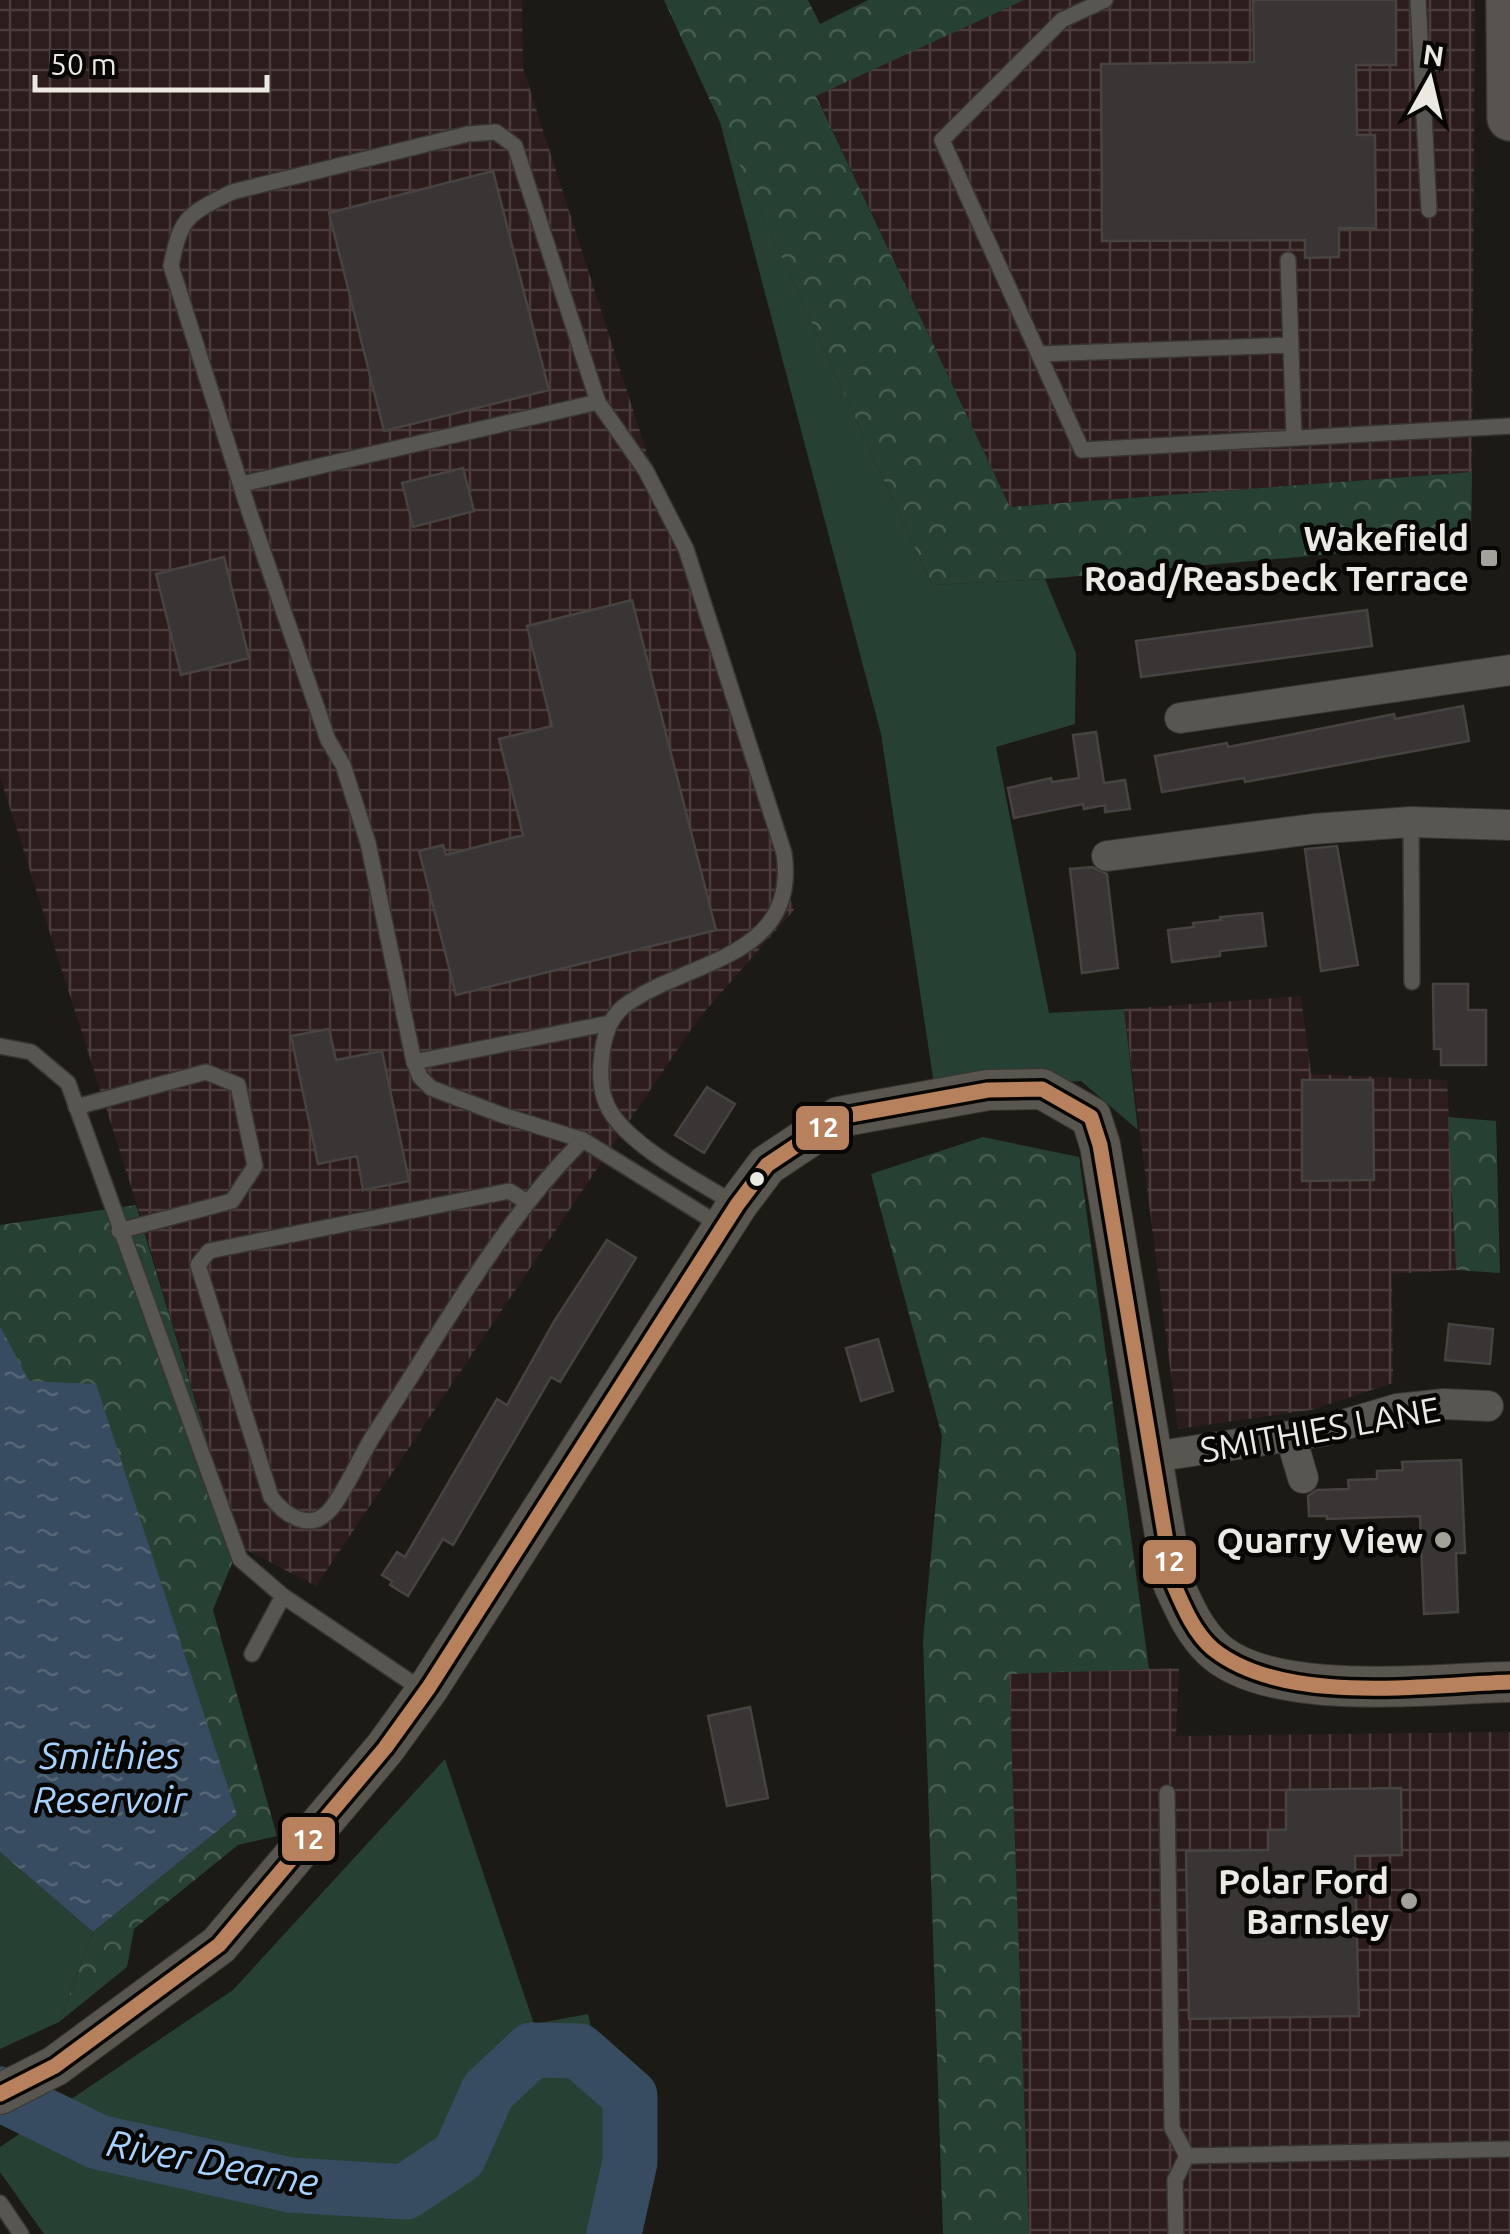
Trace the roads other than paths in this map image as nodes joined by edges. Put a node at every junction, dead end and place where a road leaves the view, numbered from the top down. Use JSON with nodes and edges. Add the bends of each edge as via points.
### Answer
{"nodes":[{"id":1,"x":1106,"y":0,"type":"edge"},
{"id":2,"x":1418,"y":0,"type":"edge"},
{"id":3,"x":1509,"y":0,"type":"edge"},
{"id":4,"x":1510,"y":118,"type":"edge"},
{"id":5,"x":1429,"y":210,"type":"dead end"},
{"id":6,"x":1288,"y":260,"type":"dead end"},
{"id":7,"x":1291,"y":345,"type":"junction"},
{"id":8,"x":1039,"y":354,"type":"junction"},
{"id":9,"x":598,"y":402,"type":"junction"},
{"id":10,"x":1510,"y":426,"type":"edge"},
{"id":11,"x":1294,"y":438,"type":"junction"},
{"id":12,"x":242,"y":484,"type":"junction"},
{"id":13,"x":1510,"y":670,"type":"edge"},
{"id":14,"x":1180,"y":718,"type":"dead end"},
{"id":15,"x":1410,"y":822,"type":"junction"},
{"id":16,"x":1510,"y":824,"type":"edge"},
{"id":17,"x":1107,"y":856,"type":"dead end"},
{"id":18,"x":1412,"y":982,"type":"dead end"},
{"id":19,"x":610,"y":1023,"type":"junction"},
{"id":20,"x":0,"y":1046,"type":"edge"},
{"id":21,"x":414,"y":1062,"type":"junction"},
{"id":22,"x":76,"y":1107,"type":"junction"},
{"id":23,"x":584,"y":1140,"type":"junction"},
{"id":24,"x":527,"y":1202,"type":"junction"},
{"id":25,"x":730,"y":1216,"type":"junction"},
{"id":26,"x":120,"y":1231,"type":"junction"},
{"id":27,"x":1488,"y":1406,"type":"dead end"},
{"id":28,"x":1291,"y":1437,"type":"junction"},
{"id":29,"x":1153,"y":1457,"type":"junction"},
{"id":30,"x":1304,"y":1478,"type":"dead end"},
{"id":31,"x":284,"y":1596,"type":"junction"},
{"id":32,"x":252,"y":1654,"type":"dead end"},
{"id":33,"x":1510,"y":1682,"type":"edge"},
{"id":34,"x":428,"y":1687,"type":"junction"},
{"id":35,"x":1167,"y":1793,"type":"dead end"},
{"id":36,"x":0,"y":2094,"type":"edge"},
{"id":37,"x":1510,"y":2149,"type":"edge"},
{"id":38,"x":1187,"y":2156,"type":"junction"},
{"id":39,"x":0,"y":2202,"type":"edge"},
{"id":40,"x":21,"y":2234,"type":"edge"},
{"id":41,"x":1176,"y":2234,"type":"edge"}],
"edges":[{"from":1,"to":8,"type":"lane","via":[[1062,20],[942,140]]},
{"from":2,"to":5,"type":"lane"},
{"from":3,"to":4,"type":"main road"},
{"from":6,"to":7,"type":"lane"},
{"from":7,"to":8,"type":"lane"},
{"from":7,"to":11,"type":"lane"},
{"from":8,"to":11,"type":"lane","via":[[1082,450]]},
{"from":9,"to":12,"type":"lane"},
{"from":9,"to":12,"type":"lane","via":[[515,146],[496,132],[468,134],[232,192],[199,209],[178,230],[171,266]]},
{"from":9,"to":19,"type":"lane","via":[[646,471],[686,549],[787,874],[774,914],[730,957],[646,993]]},
{"from":10,"to":11,"type":"lane"},
{"from":12,"to":21,"type":"lane","via":[[368,844]]},
{"from":13,"to":14,"type":"street"},
{"from":15,"to":16,"type":"street"},
{"from":15,"to":17,"type":"street"},
{"from":15,"to":18,"type":"lane"},
{"from":19,"to":21,"type":"lane"},
{"from":19,"to":25,"type":"lane","via":[[601,1079],[605,1102]]},
{"from":20,"to":22,"type":"lane","via":[[30,1052],[68,1083]]},
{"from":21,"to":23,"type":"lane","via":[[431,1088]]},
{"from":22,"to":26,"type":"lane"},
{"from":22,"to":26,"type":"lane","via":[[206,1072],[238,1084],[256,1166],[232,1201]]},
{"from":23,"to":24,"type":"lane"},
{"from":23,"to":25,"type":"lane"},
{"from":24,"to":24,"type":"lane","via":[[328,1513],[294,1519],[282,1511],[271,1496],[198,1265],[202,1256],[510,1191]]},
{"from":25,"to":29,"type":"street","name":"SMITHIES LANE","via":[[768,1165],[838,1117],[988,1090],[1042,1089],[1072,1104],[1091,1117],[1100,1145]]},
{"from":25,"to":34,"type":"street","name":"SMITHIES LANE"},
{"from":26,"to":31,"type":"lane","via":[[240,1560]]},
{"from":27,"to":28,"type":"street","name":"SMITHIES LANE","via":[[1396,1409]]},
{"from":28,"to":29,"type":"street","name":"SMITHIES LANE"},
{"from":28,"to":30,"type":"street"},
{"from":29,"to":33,"type":"street","name":"SMITHIES LANE","via":[[1173,1583],[1193,1625],[1215,1651],[1283,1682]]},
{"from":31,"to":32,"type":"lane"},
{"from":31,"to":34,"type":"lane","via":[[409,1681]]},
{"from":34,"to":36,"type":"street","name":"SMITHIES LANE","via":[[219,1946],[55,2066]]},
{"from":35,"to":38,"type":"lane","via":[[1172,2128]]},
{"from":37,"to":38,"type":"lane"},
{"from":38,"to":41,"type":"lane","via":[[1176,2180]]},
{"from":39,"to":40,"type":"lane"}]}
